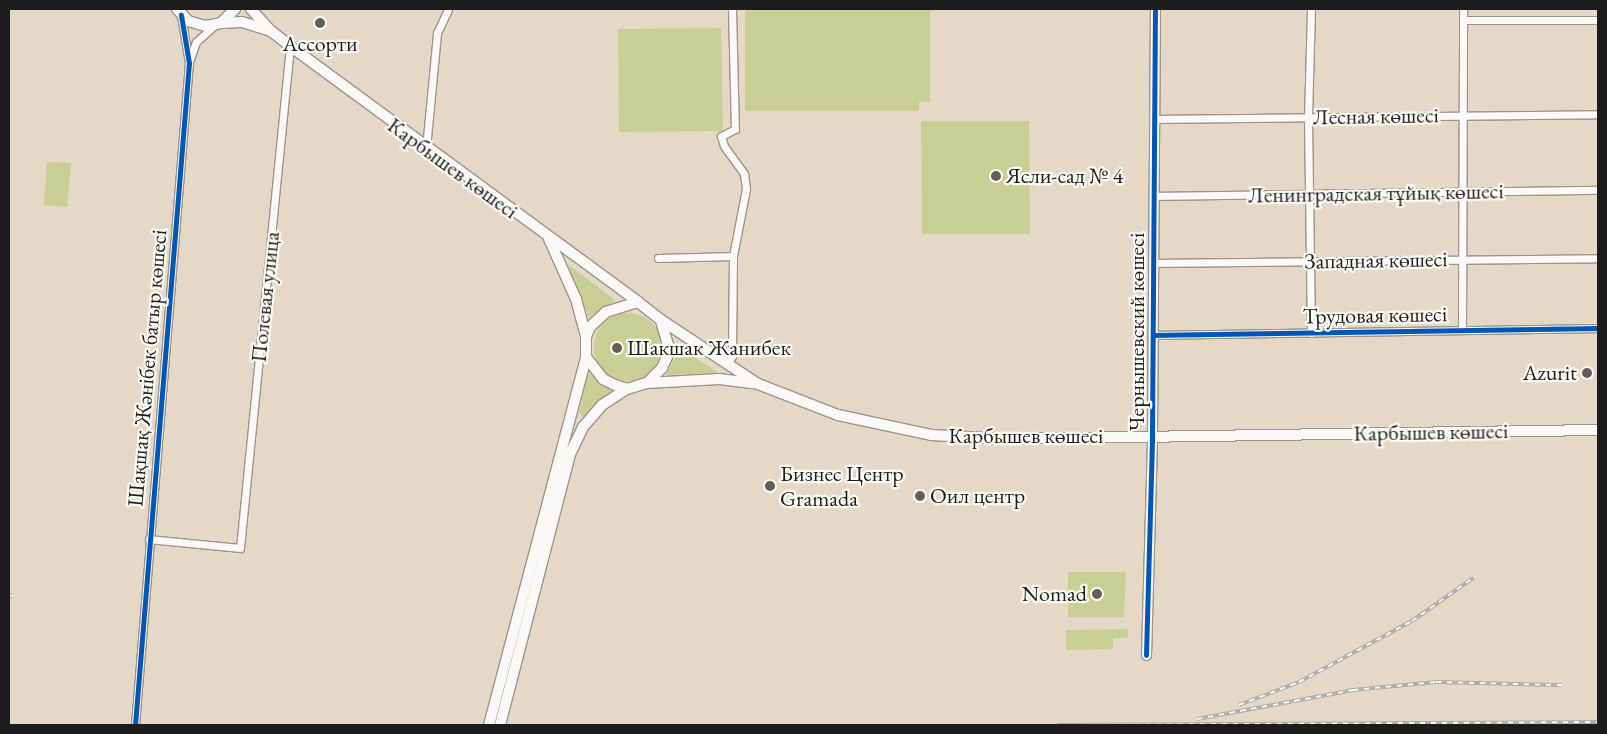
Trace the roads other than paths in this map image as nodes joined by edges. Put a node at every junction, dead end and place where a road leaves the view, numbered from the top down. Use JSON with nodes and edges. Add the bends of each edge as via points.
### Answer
{"nodes":[{"id":1,"x":235,"y":9,"type":"edge"},
{"id":2,"x":252,"y":9,"type":"edge"},
{"id":3,"x":448,"y":9,"type":"edge"},
{"id":4,"x":732,"y":9,"type":"edge"},
{"id":5,"x":1155,"y":9,"type":"edge"},
{"id":6,"x":1311,"y":9,"type":"edge"},
{"id":7,"x":1463,"y":9,"type":"edge"},
{"id":8,"x":179,"y":12,"type":"edge"},
{"id":9,"x":1463,"y":20,"type":"junction"},
{"id":10,"x":1598,"y":20,"type":"edge"},
{"id":11,"x":218,"y":24,"type":"junction"},
{"id":12,"x":271,"y":31,"type":"junction"},
{"id":13,"x":290,"y":46,"type":"junction"},
{"id":14,"x":189,"y":63,"type":"junction"},
{"id":15,"x":1598,"y":114,"type":"edge"},
{"id":16,"x":1463,"y":115,"type":"junction"},
{"id":17,"x":1308,"y":117,"type":"junction"},
{"id":18,"x":1154,"y":119,"type":"junction"},
{"id":19,"x":426,"y":148,"type":"junction"},
{"id":20,"x":1598,"y":190,"type":"edge"},
{"id":21,"x":1462,"y":191,"type":"junction"},
{"id":22,"x":1309,"y":193,"type":"junction"},
{"id":23,"x":1154,"y":196,"type":"junction"},
{"id":24,"x":549,"y":238,"type":"junction"},
{"id":25,"x":733,"y":256,"type":"junction"},
{"id":26,"x":658,"y":258,"type":"dead end"},
{"id":27,"x":1598,"y":258,"type":"edge"},
{"id":28,"x":1462,"y":259,"type":"junction"},
{"id":29,"x":1310,"y":261,"type":"junction"},
{"id":30,"x":1154,"y":263,"type":"junction"},
{"id":31,"x":638,"y":302,"type":"junction"},
{"id":32,"x":661,"y":320,"type":"junction"},
{"id":33,"x":1598,"y":328,"type":"edge"},
{"id":34,"x":1462,"y":330,"type":"junction"},
{"id":35,"x":1311,"y":332,"type":"junction"},
{"id":36,"x":1153,"y":335,"type":"junction"},
{"id":37,"x":586,"y":338,"type":"junction"},
{"id":38,"x":586,"y":357,"type":"junction"},
{"id":39,"x":727,"y":365,"type":"junction"},
{"id":40,"x":647,"y":383,"type":"junction"},
{"id":41,"x":758,"y":384,"type":"junction"},
{"id":42,"x":627,"y":389,"type":"junction"},
{"id":43,"x":1598,"y":430,"type":"edge"},
{"id":44,"x":1152,"y":435,"type":"junction"},
{"id":45,"x":149,"y":539,"type":"junction"},
{"id":46,"x":1146,"y":655,"type":"dead end"},
{"id":47,"x":489,"y":724,"type":"edge"},
{"id":48,"x":135,"y":725,"type":"edge"},
{"id":49,"x":500,"y":725,"type":"edge"}],
"edges":[{"from":1,"to":11,"type":"main road"},
{"from":2,"to":12,"type":"main road"},
{"from":3,"to":19,"type":"street","via":[[438,33]]},
{"from":4,"to":25,"type":"street","via":[[735,129],[721,136],[724,146],[744,174],[746,189]]},
{"from":5,"to":18,"type":"street","name":"Чернышевский көшесі"},
{"from":6,"to":17,"type":"street"},
{"from":7,"to":9,"type":"street"},
{"from":8,"to":11,"type":"main road","via":[[197,25]]},
{"from":8,"to":14,"type":"street","name":"Шақшақ Жәнібек батыр көшесі"},
{"from":9,"to":10,"type":"street"},
{"from":9,"to":16,"type":"street"},
{"from":11,"to":12,"type":"main road","via":[[242,22]]},
{"from":11,"to":14,"type":"street","name":"Шақшақ Жәнібек батыр көшесі","via":[[196,42]]},
{"from":12,"to":13,"type":"main road","name":"Карбышев көшесі"},
{"from":13,"to":19,"type":"main road","name":"Карбышев көшесі"},
{"from":13,"to":45,"type":"street","name":"Полевая улица","via":[[240,548]]},
{"from":14,"to":45,"type":"street","name":"Шақшақ Жәнібек батыр көшесі"},
{"from":15,"to":16,"type":"street","name":"Лесная көшесі"},
{"from":16,"to":17,"type":"street","name":"Лесная көшесі"},
{"from":16,"to":21,"type":"street"},
{"from":17,"to":18,"type":"street","name":"Лесная көшесі"},
{"from":17,"to":22,"type":"street"},
{"from":18,"to":23,"type":"street","name":"Чернышевский көшесі"},
{"from":19,"to":24,"type":"main road","name":"Карбышев көшесі"},
{"from":20,"to":21,"type":"street","name":"Ленинградская тұйық көшесі"},
{"from":21,"to":22,"type":"street","name":"Ленинградская тұйық көшесі"},
{"from":21,"to":28,"type":"street"},
{"from":22,"to":23,"type":"street","name":"Ленинградская тұйық көшесі"},
{"from":22,"to":29,"type":"street"},
{"from":23,"to":30,"type":"street","name":"Чернышевский көшесі"},
{"from":24,"to":31,"type":"main road","name":"Карбышев көшесі"},
{"from":24,"to":37,"type":"main road","via":[[576,300]]},
{"from":25,"to":26,"type":"street"},
{"from":25,"to":39,"type":"street","via":[[732,356]]},
{"from":27,"to":28,"type":"street","name":"Западная көшесі"},
{"from":28,"to":29,"type":"street","name":"Западная көшесі"},
{"from":28,"to":34,"type":"street"},
{"from":29,"to":30,"type":"street","name":"Западная көшесі"},
{"from":29,"to":35,"type":"street"},
{"from":30,"to":36,"type":"street","name":"Чернышевский көшесі"},
{"from":31,"to":32,"type":"main road"},
{"from":31,"to":37,"type":"main road","via":[[606,312],[595,320]]},
{"from":32,"to":39,"type":"main road","name":"Карбышев көшесі"},
{"from":32,"to":40,"type":"main road","via":[[668,345],[667,357]]},
{"from":33,"to":34,"type":"street","name":"Трудовая көшесі"},
{"from":34,"to":35,"type":"street","name":"Трудовая көшесі"},
{"from":35,"to":36,"type":"street","name":"Трудовая көшесі"},
{"from":36,"to":44,"type":"street","name":"Чернышевский көшесі"},
{"from":37,"to":38,"type":"main road"},
{"from":38,"to":42,"type":"main road","via":[[603,379]]},
{"from":38,"to":47,"type":"main road"},
{"from":39,"to":41,"type":"main road","name":"Карбышев көшесі"},
{"from":40,"to":41,"type":"main road","via":[[719,379]]},
{"from":40,"to":42,"type":"main road"},
{"from":41,"to":44,"type":"main road","name":"Карбышев көшесі","via":[[838,415],[931,435],[1005,438]]},
{"from":42,"to":49,"type":"main road","via":[[602,405],[583,427],[570,454]]},
{"from":43,"to":44,"type":"main road","name":"Карбышев көшесі"},
{"from":44,"to":46,"type":"street","name":"Чернышевский көшесі"},
{"from":45,"to":48,"type":"street","name":"Шақшақ Жәнібек батыр көшесі"}]}
